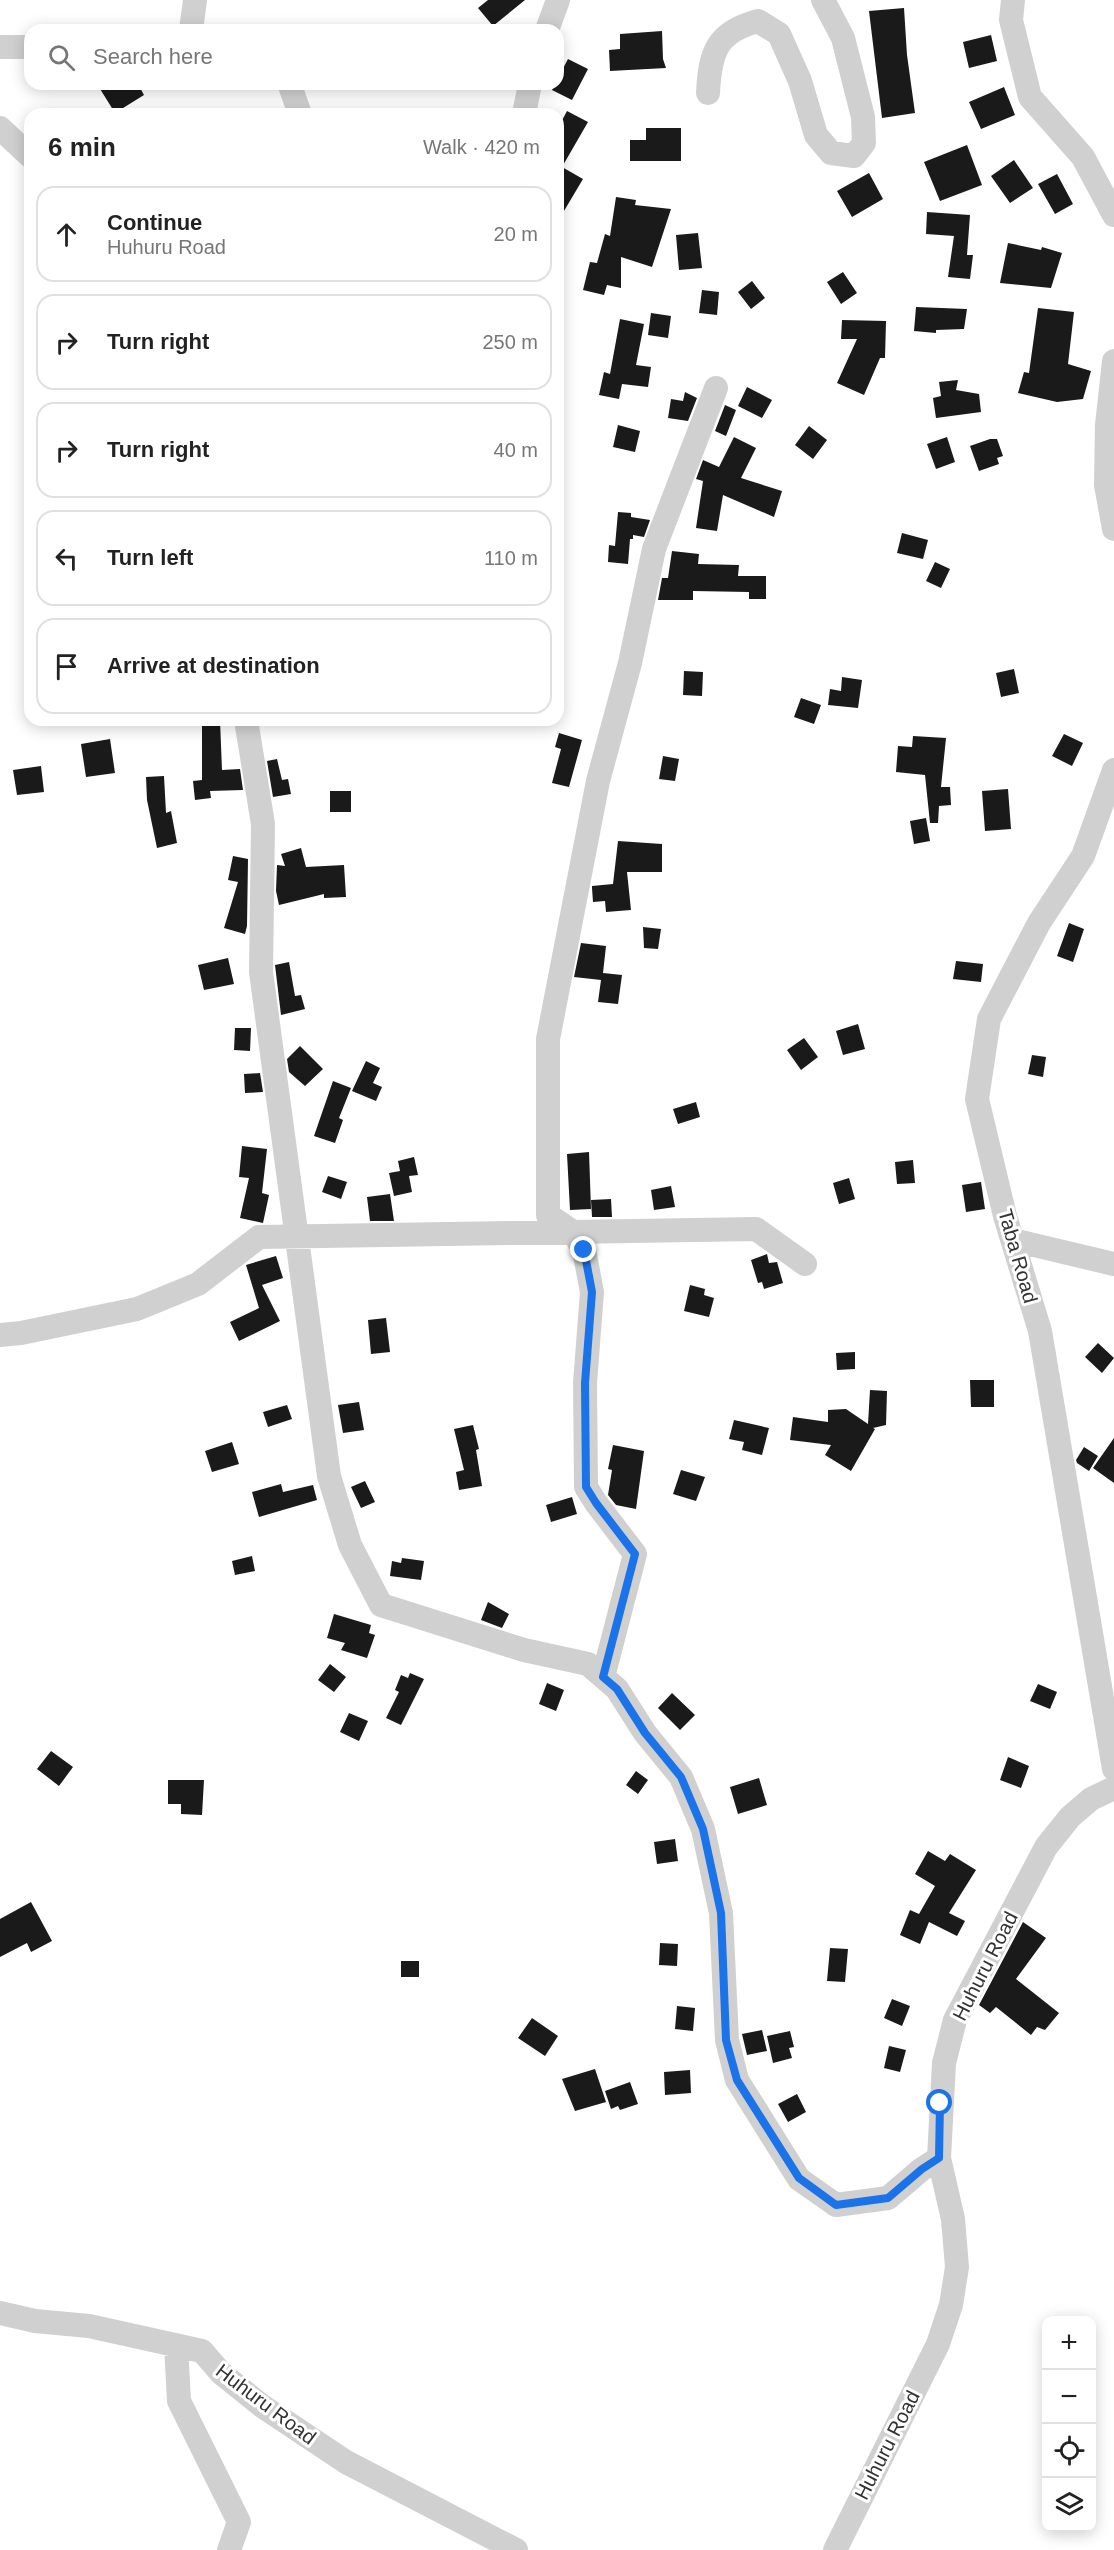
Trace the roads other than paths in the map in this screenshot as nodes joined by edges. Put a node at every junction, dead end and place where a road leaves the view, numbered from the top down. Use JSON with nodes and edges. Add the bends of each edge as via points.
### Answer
{"nodes":[{"id":1,"x":195,"y":0,"type":"edge"},
{"id":2,"x":558,"y":0,"type":"edge"},
{"id":3,"x":823,"y":0,"type":"edge"},
{"id":4,"x":1013,"y":0,"type":"edge"},
{"id":5,"x":192,"y":24,"type":"edge"},
{"id":6,"x":549,"y":24,"type":"edge"},
{"id":7,"x":0,"y":47,"type":"edge"},
{"id":8,"x":24,"y":47,"type":"edge"},
{"id":9,"x":291,"y":90,"type":"edge"},
{"id":10,"x":529,"y":90,"type":"edge"},
{"id":11,"x":708,"y":93,"type":"dead end"},
{"id":12,"x":298,"y":108,"type":"edge"},
{"id":13,"x":525,"y":108,"type":"edge"},
{"id":14,"x":0,"y":128,"type":"edge"},
{"id":15,"x":24,"y":150,"type":"edge"},
{"id":16,"x":1114,"y":215,"type":"edge"},
{"id":17,"x":1114,"y":362,"type":"edge"},
{"id":18,"x":716,"y":388,"type":"dead end"},
{"id":19,"x":1110,"y":430,"type":"edge"},
{"id":20,"x":1114,"y":529,"type":"edge"},
{"id":21,"x":247,"y":726,"type":"edge"},
{"id":22,"x":1114,"y":770,"type":"edge"},
{"id":23,"x":573,"y":1232,"type":"junction"},
{"id":24,"x":295,"y":1238,"type":"junction"},
{"id":25,"x":1013,"y":1240,"type":"junction"},
{"id":26,"x":805,"y":1264,"type":"dead end"},
{"id":27,"x":1114,"y":1264,"type":"edge"},
{"id":28,"x":0,"y":1335,"type":"edge"},
{"id":29,"x":603,"y":1677,"type":"junction"},
{"id":30,"x":1114,"y":1769,"type":"edge"},
{"id":31,"x":1114,"y":1788,"type":"edge"},
{"id":32,"x":939,"y":2158,"type":"junction"},
{"id":33,"x":0,"y":2313,"type":"edge"},
{"id":34,"x":176,"y":2345,"type":"junction"},
{"id":35,"x":230,"y":2550,"type":"edge"},
{"id":36,"x":516,"y":2550,"type":"edge"},
{"id":37,"x":835,"y":2550,"type":"edge"}],
"edges":[{"from":1,"to":5,"type":"street"},
{"from":2,"to":6,"type":"street"},
{"from":3,"to":11,"type":"street","via":[[843,38],[863,117],[864,143],[854,156],[831,153],[816,135],[800,81],[779,34],[758,21],[737,26],[715,49]]},
{"from":4,"to":16,"type":"street","via":[[1011,20],[1030,97],[1083,157]]},
{"from":7,"to":8,"type":"street"},
{"from":9,"to":12,"type":"street"},
{"from":10,"to":13,"type":"street"},
{"from":14,"to":15,"type":"street"},
{"from":17,"to":19,"type":"street"},
{"from":18,"to":23,"type":"street","via":[[654,549],[630,663],[598,781],[548,1039],[548,1215]]},
{"from":19,"to":20,"type":"street","via":[[1106,485]]},
{"from":21,"to":24,"type":"street","via":[[263,824],[261,972]]},
{"from":22,"to":25,"type":"street","name":"Taba Road","via":[[1083,856],[1040,923],[989,1019],[976,1099]]},
{"from":23,"to":24,"type":"street"},
{"from":23,"to":26,"type":"street","via":[[756,1229]]},
{"from":23,"to":29,"type":"street","via":[[584,1250],[592,1292],[585,1383],[586,1487],[635,1554]]},
{"from":24,"to":28,"type":"street","via":[[259,1237],[198,1284],[137,1309]]},
{"from":24,"to":29,"type":"street","via":[[329,1476],[350,1545],[381,1605],[524,1650],[588,1664]]},
{"from":25,"to":27,"type":"street"},
{"from":25,"to":30,"type":"street","name":"Taba Road","via":[[1040,1331]]},
{"from":29,"to":32,"type":"street","via":[[617,1689],[645,1733],[681,1777],[703,1829],[721,1913],[726,2040],[737,2080],[799,2178],[836,2205],[888,2198]]},
{"from":31,"to":32,"type":"street","name":"Huhuru Road","via":[[1091,1799],[1070,1817],[1046,1847],[955,2020],[944,2062]]},
{"from":32,"to":37,"type":"street","name":"Huhuru Road","via":[[953,2219],[957,2266],[951,2305],[938,2344]]},
{"from":33,"to":34,"type":"street","name":"Huhuru Road","via":[[89,2326]]},
{"from":34,"to":35,"type":"street","via":[[179,2401],[239,2522]]},
{"from":34,"to":36,"type":"street","name":"Huhuru Road","via":[[202,2351],[221,2373],[262,2406],[346,2462]]}]}
